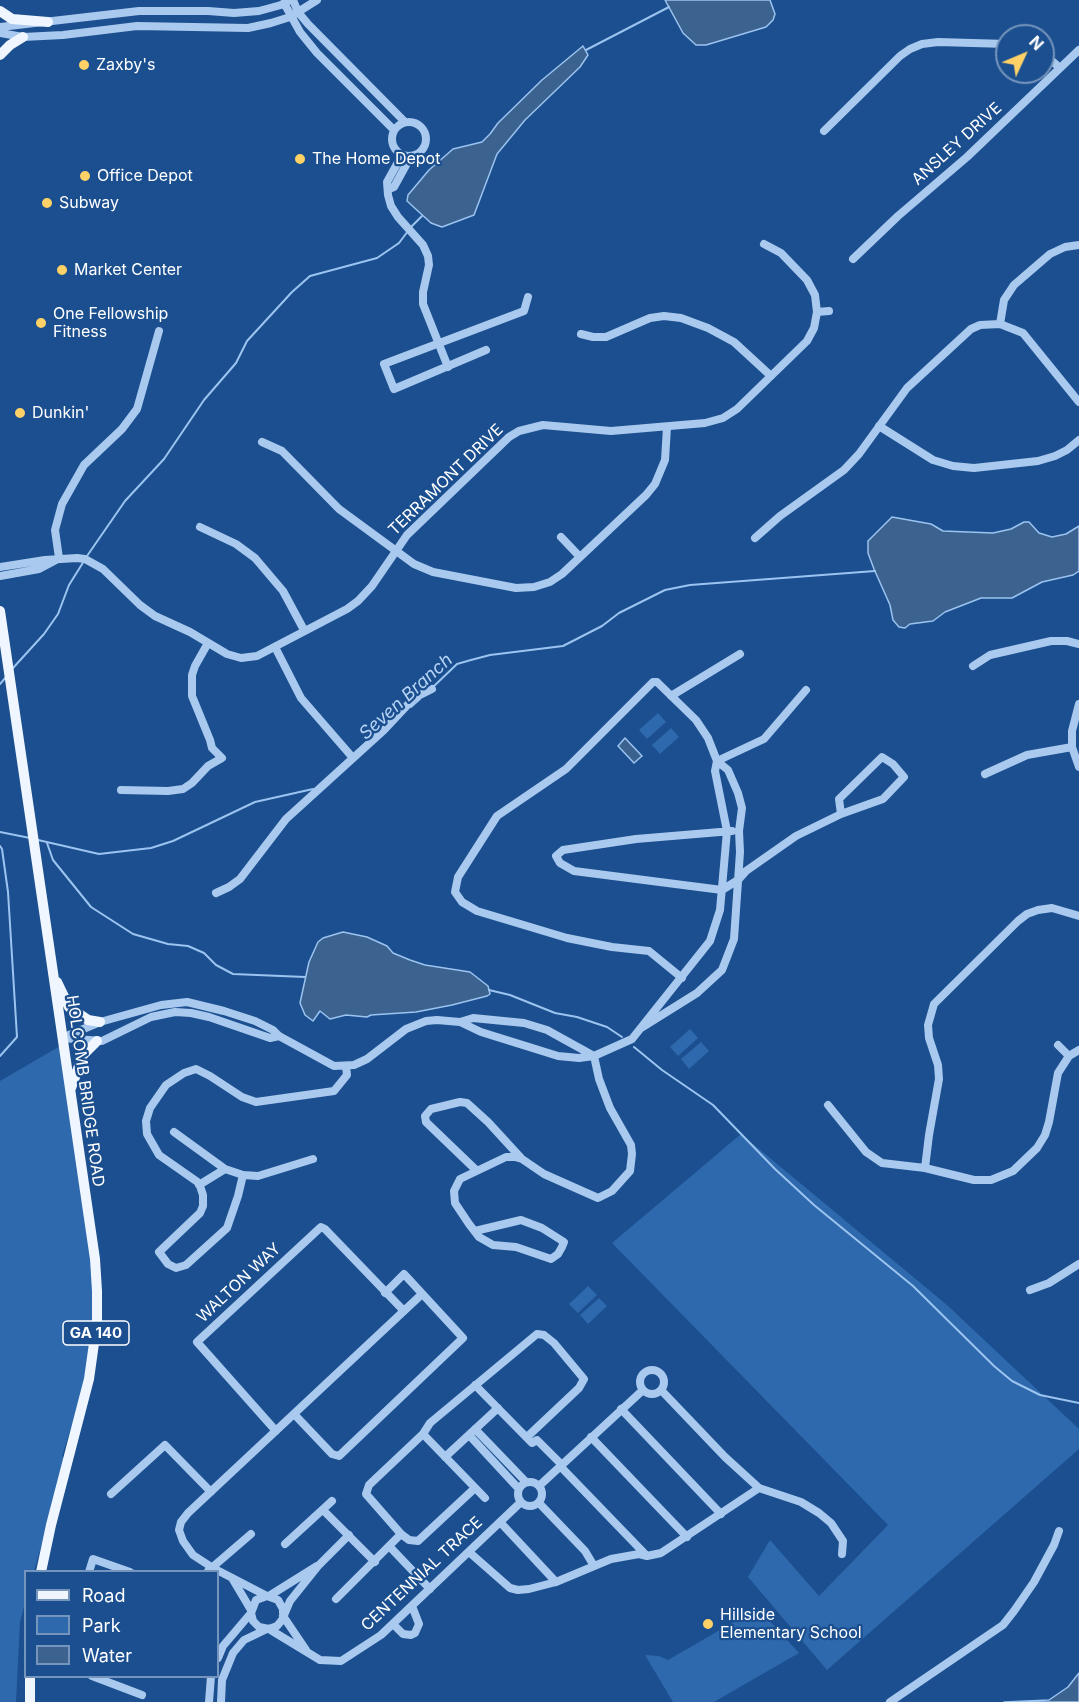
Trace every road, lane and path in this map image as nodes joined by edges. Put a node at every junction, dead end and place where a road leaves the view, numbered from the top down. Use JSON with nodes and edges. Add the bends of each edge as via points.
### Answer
{"nodes":[{"id":1,"x":289,"y":1,"type":"edge"},
{"id":2,"x":315,"y":2,"type":"edge"},
{"id":3,"x":0,"y":11,"type":"edge"},
{"id":4,"x":294,"y":15,"type":"junction"},
{"id":5,"x":48,"y":22,"type":"junction"},
{"id":6,"x":273,"y":23,"type":"junction"},
{"id":7,"x":308,"y":24,"type":"junction"},
{"id":8,"x":0,"y":27,"type":"edge"},
{"id":9,"x":300,"y":32,"type":"junction"},
{"id":10,"x":0,"y":33,"type":"edge"},
{"id":11,"x":23,"y":36,"type":"junction"},
{"id":12,"x":995,"y":44,"type":"edge"},
{"id":13,"x":1079,"y":50,"type":"edge"},
{"id":14,"x":0,"y":55,"type":"edge"},
{"id":15,"x":1055,"y":64,"type":"edge"},
{"id":16,"x":1060,"y":68,"type":"junction"},
{"id":17,"x":405,"y":122,"type":"junction"},
{"id":18,"x":394,"y":130,"type":"junction"},
{"id":19,"x":824,"y":131,"type":"dead end"},
{"id":20,"x":407,"y":155,"type":"junction"},
{"id":21,"x":764,"y":244,"type":"dead end"},
{"id":22,"x":1079,"y":246,"type":"edge"},
{"id":23,"x":853,"y":259,"type":"dead end"},
{"id":24,"x":528,"y":297,"type":"dead end"},
{"id":25,"x":829,"y":311,"type":"dead end"},
{"id":26,"x":817,"y":312,"type":"junction"},
{"id":27,"x":1000,"y":324,"type":"junction"},
{"id":28,"x":159,"y":331,"type":"dead end"},
{"id":29,"x":581,"y":334,"type":"dead end"},
{"id":30,"x":438,"y":343,"type":"junction"},
{"id":31,"x":486,"y":350,"type":"dead end"},
{"id":32,"x":448,"y":368,"type":"junction"},
{"id":33,"x":771,"y":376,"type":"junction"},
{"id":34,"x":1079,"y":402,"type":"edge"},
{"id":35,"x":879,"y":426,"type":"junction"},
{"id":36,"x":667,"y":427,"type":"junction"},
{"id":37,"x":1079,"y":440,"type":"edge"},
{"id":38,"x":262,"y":442,"type":"dead end"},
{"id":39,"x":200,"y":527,"type":"dead end"},
{"id":40,"x":561,"y":537,"type":"dead end"},
{"id":41,"x":755,"y":538,"type":"dead end"},
{"id":42,"x":395,"y":550,"type":"junction"},
{"id":43,"x":580,"y":556,"type":"junction"},
{"id":44,"x":59,"y":558,"type":"junction"},
{"id":45,"x":0,"y":567,"type":"edge"},
{"id":46,"x":0,"y":576,"type":"edge"},
{"id":47,"x":0,"y":616,"type":"edge"},
{"id":48,"x":304,"y":630,"type":"junction"},
{"id":49,"x":208,"y":643,"type":"junction"},
{"id":50,"x":1079,"y":644,"type":"edge"},
{"id":51,"x":275,"y":647,"type":"junction"},
{"id":52,"x":740,"y":654,"type":"dead end"},
{"id":53,"x":973,"y":666,"type":"dead end"},
{"id":54,"x":432,"y":689,"type":"dead end"},
{"id":55,"x":806,"y":690,"type":"dead end"},
{"id":56,"x":671,"y":696,"type":"junction"},
{"id":57,"x":1079,"y":704,"type":"edge"},
{"id":58,"x":1072,"y":747,"type":"junction"},
{"id":59,"x":353,"y":758,"type":"junction"},
{"id":60,"x":717,"y":761,"type":"junction"},
{"id":61,"x":1079,"y":767,"type":"edge"},
{"id":62,"x":986,"y":774,"type":"dead end"},
{"id":63,"x":121,"y":790,"type":"dead end"},
{"id":64,"x":842,"y":814,"type":"junction"},
{"id":65,"x":727,"y":831,"type":"junction"},
{"id":66,"x":739,"y":831,"type":"junction"},
{"id":67,"x":738,"y":880,"type":"junction"},
{"id":68,"x":722,"y":890,"type":"junction"},
{"id":69,"x":216,"y":893,"type":"dead end"},
{"id":70,"x":1079,"y":916,"type":"edge"},
{"id":71,"x":52,"y":971,"type":"junction"},
{"id":72,"x":682,"y":978,"type":"junction"},
{"id":73,"x":150,"y":1012,"type":"junction"},
{"id":74,"x":255,"y":1021,"type":"junction"},
{"id":75,"x":100,"y":1022,"type":"junction"},
{"id":76,"x":460,"y":1022,"type":"junction"},
{"id":77,"x":641,"y":1028,"type":"junction"},
{"id":78,"x":251,"y":1031,"type":"junction"},
{"id":79,"x":279,"y":1036,"type":"junction"},
{"id":80,"x":62,"y":1038,"type":"junction"},
{"id":81,"x":97,"y":1041,"type":"junction"},
{"id":82,"x":1058,"y":1045,"type":"dead end"},
{"id":83,"x":1079,"y":1050,"type":"edge"},
{"id":84,"x":594,"y":1056,"type":"junction"},
{"id":85,"x":1069,"y":1056,"type":"junction"},
{"id":86,"x":346,"y":1066,"type":"junction"},
{"id":87,"x":70,"y":1091,"type":"junction"},
{"id":88,"x":828,"y":1105,"type":"dead end"},
{"id":89,"x":174,"y":1132,"type":"dead end"},
{"id":90,"x":313,"y":1159,"type":"dead end"},
{"id":91,"x":522,"y":1159,"type":"junction"},
{"id":92,"x":926,"y":1168,"type":"junction"},
{"id":93,"x":225,"y":1169,"type":"junction"},
{"id":94,"x":476,"y":1170,"type":"junction"},
{"id":95,"x":243,"y":1175,"type":"junction"},
{"id":96,"x":200,"y":1185,"type":"junction"},
{"id":97,"x":474,"y":1231,"type":"junction"},
{"id":98,"x":1079,"y":1264,"type":"edge"},
{"id":99,"x":1030,"y":1290,"type":"dead end"},
{"id":100,"x":385,"y":1293,"type":"junction"},
{"id":101,"x":422,"y":1294,"type":"junction"},
{"id":102,"x":404,"y":1311,"type":"junction"},
{"id":103,"x":475,"y":1385,"type":"junction"},
{"id":104,"x":661,"y":1389,"type":"junction"},
{"id":105,"x":643,"y":1390,"type":"junction"},
{"id":106,"x":498,"y":1408,"type":"junction"},
{"id":107,"x":621,"y":1409,"type":"junction"},
{"id":108,"x":294,"y":1414,"type":"junction"},
{"id":109,"x":276,"y":1431,"type":"junction"},
{"id":110,"x":472,"y":1432,"type":"junction"},
{"id":111,"x":423,"y":1434,"type":"junction"},
{"id":112,"x":527,"y":1437,"type":"junction"},
{"id":113,"x":591,"y":1437,"type":"junction"},
{"id":114,"x":445,"y":1457,"type":"junction"},
{"id":115,"x":561,"y":1465,"type":"junction"},
{"id":116,"x":523,"y":1486,"type":"junction"},
{"id":117,"x":539,"y":1486,"type":"junction"},
{"id":118,"x":475,"y":1488,"type":"junction"},
{"id":119,"x":759,"y":1488,"type":"junction"},
{"id":120,"x":211,"y":1492,"type":"junction"},
{"id":121,"x":111,"y":1494,"type":"dead end"},
{"id":122,"x":485,"y":1498,"type":"dead end"},
{"id":123,"x":332,"y":1502,"type":"dead end"},
{"id":124,"x":521,"y":1502,"type":"junction"},
{"id":125,"x":539,"y":1503,"type":"junction"},
{"id":126,"x":323,"y":1510,"type":"junction"},
{"id":127,"x":721,"y":1514,"type":"junction"},
{"id":128,"x":500,"y":1522,"type":"junction"},
{"id":129,"x":1059,"y":1531,"type":"dead end"},
{"id":130,"x":251,"y":1534,"type":"dead end"},
{"id":131,"x":401,"y":1534,"type":"junction"},
{"id":132,"x":349,"y":1536,"type":"junction"},
{"id":133,"x":687,"y":1537,"type":"junction"},
{"id":134,"x":285,"y":1544,"type":"dead end"},
{"id":135,"x":389,"y":1546,"type":"junction"},
{"id":136,"x":469,"y":1552,"type":"junction"},
{"id":137,"x":842,"y":1554,"type":"dead end"},
{"id":138,"x":647,"y":1556,"type":"junction"},
{"id":139,"x":375,"y":1562,"type":"junction"},
{"id":140,"x":318,"y":1566,"type":"junction"},
{"id":141,"x":594,"y":1566,"type":"junction"},
{"id":142,"x":41,"y":1570,"type":"edge"},
{"id":143,"x":89,"y":1570,"type":"edge"},
{"id":144,"x":124,"y":1570,"type":"edge"},
{"id":145,"x":211,"y":1570,"type":"edge"},
{"id":146,"x":219,"y":1573,"type":"edge"},
{"id":147,"x":232,"y":1577,"type":"junction"},
{"id":148,"x":556,"y":1581,"type":"junction"},
{"id":149,"x":430,"y":1589,"type":"junction"},
{"id":150,"x":268,"y":1596,"type":"junction"},
{"id":151,"x":336,"y":1599,"type":"dead end"},
{"id":152,"x":412,"y":1606,"type":"junction"},
{"id":153,"x":251,"y":1612,"type":"junction"},
{"id":154,"x":283,"y":1615,"type":"junction"},
{"id":155,"x":393,"y":1624,"type":"junction"},
{"id":156,"x":268,"y":1629,"type":"junction"},
{"id":157,"x":306,"y":1650,"type":"junction"},
{"id":158,"x":219,"y":1656,"type":"edge"},
{"id":159,"x":30,"y":1678,"type":"edge"},
{"id":160,"x":95,"y":1678,"type":"edge"},
{"id":161,"x":212,"y":1678,"type":"edge"},
{"id":162,"x":142,"y":1695,"type":"dead end"},
{"id":163,"x":30,"y":1702,"type":"edge"},
{"id":164,"x":38,"y":1702,"type":"edge"},
{"id":165,"x":209,"y":1702,"type":"edge"},
{"id":166,"x":221,"y":1702,"type":"edge"},
{"id":167,"x":890,"y":1702,"type":"edge"}],
"edges":[{"from":1,"to":4,"type":"street"},
{"from":1,"to":5,"type":"street","via":[[234,14],[138,11]]},
{"from":2,"to":4,"type":"street"},
{"from":2,"to":7,"type":"street"},
{"from":3,"to":5,"type":"main road","via":[[12,20]]},
{"from":4,"to":6,"type":"street"},
{"from":4,"to":7,"type":"street"},
{"from":4,"to":9,"type":"street"},
{"from":5,"to":8,"type":"street"},
{"from":6,"to":9,"type":"street"},
{"from":6,"to":11,"type":"street","via":[[233,28],[137,26]]},
{"from":7,"to":17,"type":"street"},
{"from":9,"to":18,"type":"street"},
{"from":10,"to":11,"type":"street"},
{"from":11,"to":14,"type":"main road"},
{"from":12,"to":19,"type":"street","via":[[938,42],[910,49]]},
{"from":13,"to":16,"type":"street","name":"ANSLEY DRIVE"},
{"from":15,"to":16,"type":"street"},
{"from":16,"to":23,"type":"street","name":"ANSLEY DRIVE"},
{"from":17,"to":18,"type":"street"},
{"from":17,"to":20,"type":"street","via":[[420,126],[426,139],[420,152]]},
{"from":18,"to":20,"type":"street","via":[[393,145]]},
{"from":20,"to":30,"type":"street","via":[[394,187],[389,189],[391,206],[428,256],[423,304]]},
{"from":21,"to":26,"type":"street","via":[[781,253],[807,280],[815,295]]},
{"from":22,"to":27,"type":"street","via":[[1050,254],[1014,285],[1004,300]]},
{"from":24,"to":30,"type":"street","via":[[524,311]]},
{"from":25,"to":26,"type":"street"},
{"from":26,"to":33,"type":"street","name":"TERRAMONT DRIVE","via":[[807,341]]},
{"from":27,"to":34,"type":"street","via":[[1016,328],[1029,338]]},
{"from":27,"to":35,"type":"street","via":[[980,325],[963,334],[907,388]]},
{"from":28,"to":44,"type":"street","via":[[136,409],[122,429],[84,465],[62,504],[55,530]]},
{"from":29,"to":33,"type":"street","via":[[606,337],[650,318],[681,318],[734,342]]},
{"from":30,"to":32,"type":"street"},
{"from":30,"to":32,"type":"street","via":[[384,364],[394,388]]},
{"from":31,"to":32,"type":"street"},
{"from":33,"to":36,"type":"street","name":"TERRAMONT DRIVE","via":[[723,418]]},
{"from":35,"to":37,"type":"street","via":[[933,460],[974,468],[1038,461],[1061,453]]},
{"from":35,"to":41,"type":"street","via":[[844,470]]},
{"from":36,"to":42,"type":"street","name":"TERRAMONT DRIVE","via":[[611,431],[543,425],[519,430],[420,521]]},
{"from":36,"to":43,"type":"street","via":[[665,460],[655,484]]},
{"from":38,"to":42,"type":"street","via":[[282,451],[339,509]]},
{"from":39,"to":48,"type":"street","via":[[255,558],[283,591]]},
{"from":40,"to":43,"type":"street"},
{"from":42,"to":43,"type":"street","via":[[433,572],[516,588],[550,582]]},
{"from":42,"to":48,"type":"street","name":"TERRAMONT DRIVE","via":[[358,601]]},
{"from":44,"to":45,"type":"street","name":"TERRAMONT DRIVE"},
{"from":44,"to":46,"type":"street","via":[[39,569]]},
{"from":44,"to":49,"type":"street","name":"TERRAMONT DRIVE","via":[[94,563],[148,612]]},
{"from":47,"to":71,"type":"main road","name":"HOLCOMB BRIDGE ROAD","number":"GA 140"},
{"from":48,"to":51,"type":"street","name":"TERRAMONT DRIVE"},
{"from":49,"to":51,"type":"street","name":"TERRAMONT DRIVE","via":[[241,658],[258,656]]},
{"from":49,"to":63,"type":"street","via":[[195,666],[191,688],[212,748],[222,758],[183,789]]},
{"from":50,"to":53,"type":"street","via":[[1051,641],[990,655]]},
{"from":51,"to":59,"type":"street","via":[[301,698]]},
{"from":52,"to":56,"type":"street"},
{"from":54,"to":59,"type":"street","via":[[414,698]]},
{"from":55,"to":60,"type":"street","via":[[764,740]]},
{"from":56,"to":60,"type":"street","via":[[696,720]]},
{"from":56,"to":72,"type":"street","via":[[653,682],[566,769],[497,816],[458,877],[455,892],[477,911],[567,938],[649,951]]},
{"from":57,"to":58,"type":"street"},
{"from":58,"to":61,"type":"street"},
{"from":58,"to":62,"type":"street","via":[[1028,755]]},
{"from":59,"to":69,"type":"street","via":[[286,819],[240,879]]},
{"from":60,"to":65,"type":"street","via":[[715,771]]},
{"from":60,"to":66,"type":"street","via":[[728,770],[738,793],[742,808]]},
{"from":64,"to":64,"type":"street","via":[[883,799],[904,777],[882,757],[839,799]]},
{"from":64,"to":67,"type":"street","via":[[796,836]]},
{"from":65,"to":66,"type":"street"},
{"from":65,"to":68,"type":"street"},
{"from":65,"to":68,"type":"street","via":[[636,839],[563,850],[556,856],[574,871]]},
{"from":66,"to":67,"type":"street"},
{"from":67,"to":68,"type":"street"},
{"from":67,"to":77,"type":"street","via":[[735,939],[722,970],[697,993]]},
{"from":68,"to":72,"type":"street","via":[[710,941]]},
{"from":70,"to":92,"type":"street","via":[[1052,908],[1027,914],[934,1004],[927,1024],[939,1079]]},
{"from":71,"to":75,"type":"main road","via":[[69,1007],[88,1020]]},
{"from":71,"to":80,"type":"main road","name":"HOLCOMB BRIDGE ROAD","number":"GA 140"},
{"from":72,"to":77,"type":"street"},
{"from":73,"to":74,"type":"street","via":[[187,1002]]},
{"from":73,"to":75,"type":"street"},
{"from":73,"to":78,"type":"street","via":[[190,1013]]},
{"from":73,"to":81,"type":"street"},
{"from":74,"to":78,"type":"street"},
{"from":74,"to":79,"type":"street"},
{"from":75,"to":80,"type":"street"},
{"from":76,"to":84,"type":"street","via":[[558,1056]]},
{"from":76,"to":84,"type":"street","via":[[473,1018],[524,1023],[547,1030]]},
{"from":76,"to":86,"type":"street","via":[[437,1020],[415,1024],[367,1059]]},
{"from":77,"to":84,"type":"street","via":[[632,1039]]},
{"from":78,"to":79,"type":"street","via":[[270,1038]]},
{"from":79,"to":86,"type":"street","via":[[327,1064]]},
{"from":80,"to":81,"type":"street"},
{"from":80,"to":87,"type":"main road","name":"HOLCOMB BRIDGE ROAD","number":"GA 140"},
{"from":81,"to":87,"type":"main road","via":[[82,1057]]},
{"from":82,"to":85,"type":"street"},
{"from":83,"to":85,"type":"street"},
{"from":84,"to":91,"type":"street","via":[[610,1108],[631,1145],[630,1171],[612,1191],[598,1198],[544,1174]]},
{"from":85,"to":92,"type":"street","via":[[1058,1073],[1045,1135],[1013,1171],[999,1179],[982,1181]]},
{"from":86,"to":96,"type":"street","via":[[346,1075],[333,1092],[256,1102],[196,1069],[174,1078],[150,1108],[147,1134],[159,1155]]},
{"from":87,"to":142,"type":"main road","name":"HOLCOMB BRIDGE ROAD","number":"GA 140","via":[[95,1259],[97,1322],[89,1378]]},
{"from":88,"to":92,"type":"street","via":[[875,1159],[890,1165]]},
{"from":89,"to":93,"type":"street"},
{"from":90,"to":95,"type":"street","via":[[258,1176]]},
{"from":91,"to":94,"type":"street","via":[[506,1157]]},
{"from":91,"to":94,"type":"street","via":[[467,1103],[431,1109],[425,1116],[426,1122]]},
{"from":93,"to":95,"type":"street"},
{"from":93,"to":96,"type":"street"},
{"from":94,"to":97,"type":"street","via":[[460,1179],[454,1191],[455,1203]]},
{"from":95,"to":96,"type":"street","via":[[227,1228],[186,1265],[176,1268],[159,1252],[200,1213]]},
{"from":97,"to":97,"type":"street","via":[[493,1245],[516,1247],[550,1259],[564,1242],[521,1220]]},
{"from":98,"to":99,"type":"street"},
{"from":100,"to":101,"type":"street","via":[[404,1274]]},
{"from":100,"to":102,"type":"street","name":"WALTON WAY"},
{"from":100,"to":109,"type":"street","name":"WALTON WAY","via":[[321,1227],[197,1342]]},
{"from":101,"to":102,"type":"street"},
{"from":101,"to":108,"type":"street","via":[[463,1338],[339,1456],[332,1454]]},
{"from":102,"to":108,"type":"street"},
{"from":103,"to":106,"type":"street"},
{"from":103,"to":111,"type":"street","via":[[430,1423]]},
{"from":103,"to":112,"type":"street","via":[[537,1334],[554,1343],[584,1379]]},
{"from":104,"to":105,"type":"street","via":[[654,1394]]},
{"from":104,"to":105,"type":"street","via":[[662,1375],[652,1369],[640,1378]]},
{"from":104,"to":119,"type":"street"},
{"from":105,"to":107,"type":"street"},
{"from":106,"to":110,"type":"street"},
{"from":106,"to":112,"type":"street"},
{"from":107,"to":113,"type":"street"},
{"from":107,"to":127,"type":"street"},
{"from":108,"to":109,"type":"street"},
{"from":109,"to":120,"type":"street"},
{"from":110,"to":114,"type":"street"},
{"from":110,"to":116,"type":"street"},
{"from":111,"to":114,"type":"street"},
{"from":111,"to":131,"type":"street","via":[[369,1485],[366,1494]]},
{"from":112,"to":115,"type":"street","via":[[532,1443],[537,1440]]},
{"from":113,"to":115,"type":"street"},
{"from":113,"to":133,"type":"street"},
{"from":114,"to":118,"type":"street"},
{"from":115,"to":117,"type":"street"},
{"from":115,"to":138,"type":"street"},
{"from":116,"to":117,"type":"street","via":[[531,1482]]},
{"from":116,"to":124,"type":"street","via":[[518,1496]]},
{"from":117,"to":125,"type":"street","via":[[543,1495]]},
{"from":118,"to":122,"type":"street"},
{"from":118,"to":131,"type":"street","via":[[418,1541]]},
{"from":119,"to":127,"type":"street"},
{"from":119,"to":137,"type":"street","via":[[801,1502],[819,1513],[843,1541]]},
{"from":120,"to":121,"type":"street","via":[[165,1445]]},
{"from":120,"to":145,"type":"street","via":[[188,1513],[179,1530],[193,1555]]},
{"from":123,"to":126,"type":"street"},
{"from":124,"to":125,"type":"street","via":[[530,1506]]},
{"from":124,"to":128,"type":"street","name":"CENTENNIAL TRACE"},
{"from":125,"to":141,"type":"street","via":[[585,1551]]},
{"from":126,"to":132,"type":"street"},
{"from":126,"to":134,"type":"street"},
{"from":127,"to":133,"type":"street"},
{"from":128,"to":136,"type":"street","name":"CENTENNIAL TRACE"},
{"from":128,"to":148,"type":"street"},
{"from":129,"to":167,"type":"street","via":[[1034,1582],[1003,1625]]},
{"from":130,"to":145,"type":"street"},
{"from":131,"to":135,"type":"street"},
{"from":132,"to":139,"type":"street"},
{"from":132,"to":140,"type":"street"},
{"from":133,"to":138,"type":"street","via":[[661,1553]]},
{"from":135,"to":139,"type":"street"},
{"from":135,"to":149,"type":"street"},
{"from":136,"to":148,"type":"street","via":[[510,1588],[529,1589]]},
{"from":136,"to":149,"type":"street","name":"CENTENNIAL TRACE"},
{"from":138,"to":141,"type":"street","via":[[610,1559]]},
{"from":139,"to":151,"type":"street"},
{"from":140,"to":150,"type":"street"},
{"from":140,"to":154,"type":"street"},
{"from":141,"to":148,"type":"street"},
{"from":143,"to":144,"type":"street","via":[[93,1559]]},
{"from":146,"to":147,"type":"street"},
{"from":147,"to":150,"type":"street"},
{"from":147,"to":153,"type":"street"},
{"from":149,"to":152,"type":"street","name":"CENTENNIAL TRACE"},
{"from":150,"to":153,"type":"street","via":[[256,1600]]},
{"from":150,"to":154,"type":"street","via":[[281,1604]]},
{"from":152,"to":155,"type":"street","name":"CENTENNIAL TRACE"},
{"from":152,"to":155,"type":"street","via":[[419,1624],[415,1633],[406,1635]]},
{"from":153,"to":156,"type":"street","via":[[256,1624]]},
{"from":153,"to":158,"type":"street"},
{"from":154,"to":156,"type":"street","via":[[277,1626]]},
{"from":154,"to":157,"type":"street"},
{"from":155,"to":157,"type":"street","name":"CENTENNIAL TRACE","via":[[341,1661],[320,1660]]},
{"from":156,"to":157,"type":"street","name":"CENTENNIAL TRACE"},
{"from":156,"to":166,"type":"street","via":[[244,1640],[232,1653],[222,1680]]},
{"from":159,"to":163,"type":"main road"},
{"from":159,"to":164,"type":"main road"},
{"from":160,"to":162,"type":"street"},
{"from":161,"to":165,"type":"street"}]}
